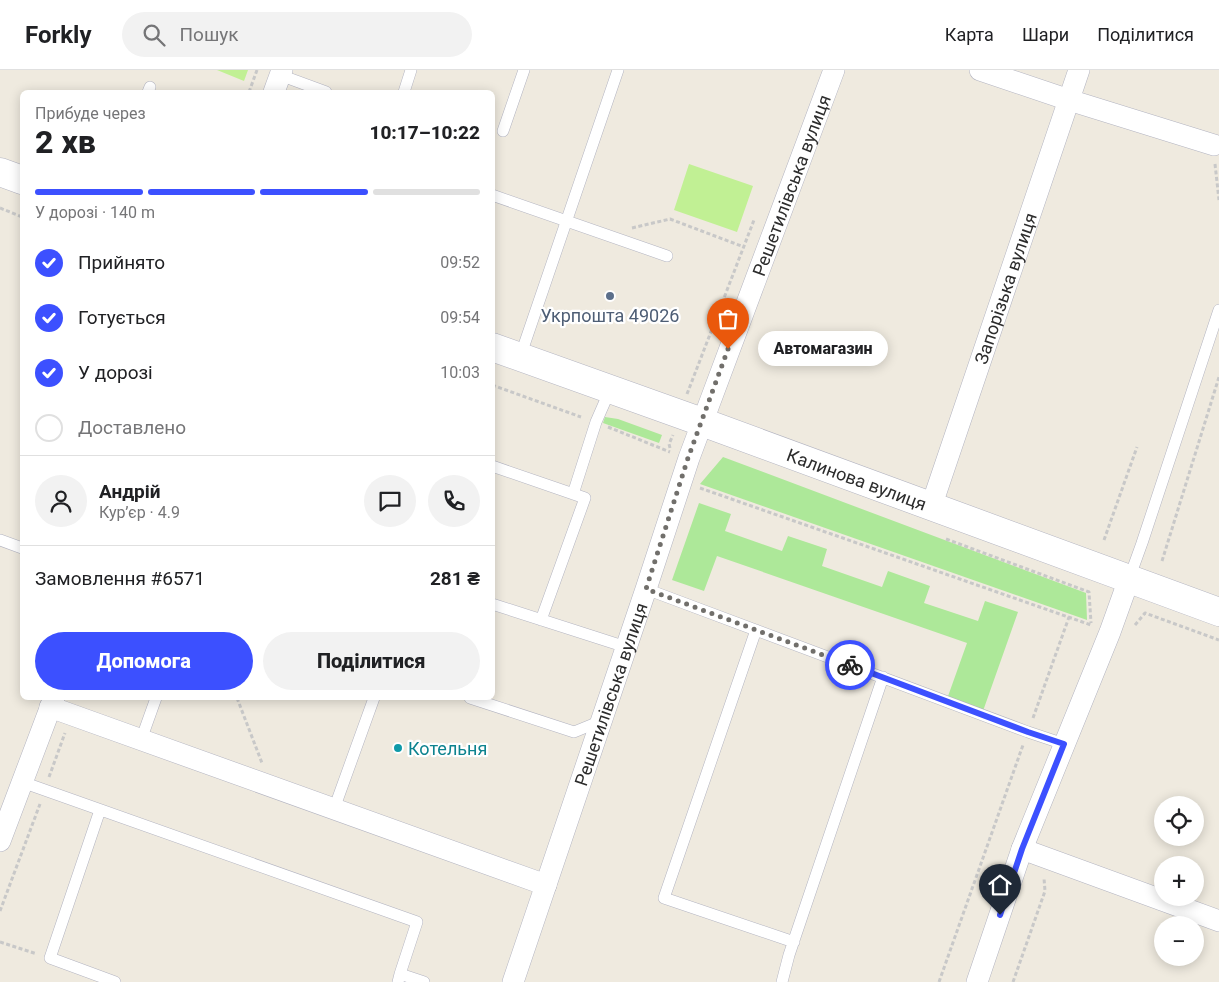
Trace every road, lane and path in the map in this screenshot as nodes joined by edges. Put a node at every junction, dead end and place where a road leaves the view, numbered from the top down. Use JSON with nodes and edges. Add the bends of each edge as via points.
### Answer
{"nodes":[{"id":1,"x":256,"y":70,"type":"edge"},
{"id":2,"x":411,"y":70,"type":"edge"},
{"id":3,"x":524,"y":70,"type":"edge"},
{"id":4,"x":618,"y":70,"type":"edge"},
{"id":5,"x":834,"y":70,"type":"edge"},
{"id":6,"x":1079,"y":70,"type":"edge"},
{"id":7,"x":986,"y":72,"type":"edge"},
{"id":8,"x":278,"y":79,"type":"edge"},
{"id":9,"x":250,"y":90,"type":"edge"},
{"id":10,"x":319,"y":90,"type":"edge"},
{"id":11,"x":405,"y":90,"type":"edge"},
{"id":12,"x":1069,"y":100,"type":"junction"},
{"id":13,"x":503,"y":131,"type":"dead end"},
{"id":14,"x":1214,"y":145,"type":"joint"},
{"id":15,"x":0,"y":172,"type":"edge"},
{"id":16,"x":20,"y":179,"type":"edge"},
{"id":17,"x":495,"y":196,"type":"edge"},
{"id":18,"x":1219,"y":200,"type":"edge"},
{"id":19,"x":0,"y":208,"type":"edge"},
{"id":20,"x":20,"y":215,"type":"edge"},
{"id":21,"x":754,"y":219,"type":"dead end"},
{"id":22,"x":566,"y":221,"type":"junction"},
{"id":23,"x":630,"y":228,"type":"dead end"},
{"id":24,"x":744,"y":247,"type":"junction"},
{"id":25,"x":667,"y":256,"type":"dead end"},
{"id":26,"x":1219,"y":310,"type":"edge"},
{"id":27,"x":495,"y":348,"type":"edge"},
{"id":28,"x":520,"y":357,"type":"junction"},
{"id":29,"x":1219,"y":377,"type":"edge"},
{"id":30,"x":610,"y":390,"type":"junction"},
{"id":31,"x":688,"y":390,"type":"dead end"},
{"id":32,"x":702,"y":422,"type":"junction"},
{"id":33,"x":1137,"y":447,"type":"dead end"},
{"id":34,"x":495,"y":467,"type":"edge"},
{"id":35,"x":693,"y":486,"type":"dead end"},
{"id":36,"x":573,"y":494,"type":"junction"},
{"id":37,"x":931,"y":506,"type":"junction"},
{"id":38,"x":942,"y":537,"type":"dead end"},
{"id":39,"x":0,"y":540,"type":"edge"},
{"id":40,"x":1104,"y":540,"type":"dead end"},
{"id":41,"x":20,"y":547,"type":"edge"},
{"id":42,"x":1162,"y":561,"type":"dead end"},
{"id":43,"x":1129,"y":579,"type":"junction"},
{"id":44,"x":646,"y":589,"type":"junction"},
{"id":45,"x":495,"y":605,"type":"edge"},
{"id":46,"x":1219,"y":612,"type":"edge"},
{"id":47,"x":1069,"y":617,"type":"junction"},
{"id":48,"x":541,"y":620,"type":"junction"},
{"id":49,"x":756,"y":630,"type":"junction"},
{"id":50,"x":1110,"y":632,"type":"junction"},
{"id":51,"x":1219,"y":640,"type":"edge"},
{"id":52,"x":626,"y":647,"type":"junction"},
{"id":53,"x":883,"y":678,"type":"junction"},
{"id":54,"x":155,"y":700,"type":"edge"},
{"id":55,"x":238,"y":700,"type":"edge"},
{"id":56,"x":373,"y":700,"type":"edge"},
{"id":57,"x":476,"y":700,"type":"edge"},
{"id":58,"x":52,"y":702,"type":"edge"},
{"id":59,"x":601,"y":722,"type":"junction"},
{"id":60,"x":1028,"y":732,"type":"junction"},
{"id":61,"x":141,"y":740,"type":"junction"},
{"id":62,"x":1064,"y":744,"type":"junction"},
{"id":63,"x":22,"y":782,"type":"junction"},
{"id":64,"x":271,"y":787,"type":"junction"},
{"id":65,"x":334,"y":809,"type":"junction"},
{"id":66,"x":100,"y":810,"type":"junction"},
{"id":67,"x":0,"y":841,"type":"edge"},
{"id":68,"x":1022,"y":849,"type":"junction"},
{"id":69,"x":1042,"y":856,"type":"junction"},
{"id":70,"x":546,"y":885,"type":"junction"},
{"id":71,"x":1219,"y":921,"type":"edge"},
{"id":72,"x":0,"y":942,"type":"edge"},
{"id":73,"x":794,"y":942,"type":"junction"},
{"id":74,"x":50,"y":958,"type":"junction"},
{"id":75,"x":399,"y":978,"type":"edge"},
{"id":76,"x":115,"y":982,"type":"edge"},
{"id":77,"x":424,"y":982,"type":"edge"},
{"id":78,"x":513,"y":982,"type":"edge"},
{"id":79,"x":782,"y":982,"type":"edge"},
{"id":80,"x":939,"y":982,"type":"edge"},
{"id":81,"x":977,"y":982,"type":"edge"},
{"id":82,"x":1013,"y":982,"type":"edge"}],
"edges":[{"from":1,"to":9,"type":"path"},
{"from":2,"to":11,"type":"lane"},
{"from":3,"to":13,"type":"lane"},
{"from":4,"to":22,"type":"lane"},
{"from":5,"to":32,"type":"street","name":"Решетилівська вулиця"},
{"from":6,"to":12,"type":"street","name":"Запорізька вулиця"},
{"from":7,"to":12,"type":"street"},
{"from":8,"to":10,"type":"lane"},
{"from":12,"to":14,"type":"street"},
{"from":12,"to":37,"type":"street","name":"Запорізька вулиця"},
{"from":14,"to":18,"type":"path"},
{"from":15,"to":16,"type":"main road"},
{"from":17,"to":22,"type":"lane"},
{"from":19,"to":20,"type":"path"},
{"from":21,"to":24,"type":"path"},
{"from":22,"to":25,"type":"lane"},
{"from":22,"to":28,"type":"lane"},
{"from":23,"to":24,"type":"path","via":[[670,219]]},
{"from":24,"to":31,"type":"path"},
{"from":26,"to":43,"type":"lane"},
{"from":27,"to":28,"type":"main road","name":"Калинова вулиця"},
{"from":28,"to":30,"type":"main road","name":"Калинова вулиця"},
{"from":29,"to":42,"type":"path"},
{"from":30,"to":32,"type":"main road","name":"Калинова вулиця"},
{"from":30,"to":36,"type":"lane"},
{"from":32,"to":37,"type":"main road","name":"Калинова вулиця"},
{"from":32,"to":44,"type":"street","name":"Решетилівська вулиця"},
{"from":33,"to":40,"type":"path"},
{"from":34,"to":36,"type":"lane"},
{"from":35,"to":47,"type":"path"},
{"from":36,"to":48,"type":"lane","via":[[585,498]]},
{"from":37,"to":43,"type":"main road","name":"Калинова вулиця"},
{"from":38,"to":47,"type":"path","via":[[1089,592],[1091,625]]},
{"from":39,"to":41,"type":"lane"},
{"from":43,"to":46,"type":"main road","name":"Калинова вулиця"},
{"from":43,"to":50,"type":"street"},
{"from":44,"to":49,"type":"lane"},
{"from":44,"to":52,"type":"street","name":"Решетилівська вулиця"},
{"from":45,"to":48,"type":"lane"},
{"from":47,"to":60,"type":"path"},
{"from":48,"to":52,"type":"lane"},
{"from":49,"to":53,"type":"lane"},
{"from":49,"to":73,"type":"lane","via":[[664,898]]},
{"from":50,"to":51,"type":"path","via":[[1124,638],[1145,613]]},
{"from":50,"to":62,"type":"street"},
{"from":52,"to":59,"type":"street","name":"Решетилівська вулиця"},
{"from":53,"to":60,"type":"lane"},
{"from":53,"to":73,"type":"lane"},
{"from":54,"to":61,"type":"lane"},
{"from":55,"to":64,"type":"path"},
{"from":56,"to":65,"type":"lane"},
{"from":57,"to":59,"type":"lane","via":[[574,732]]},
{"from":58,"to":61,"type":"street"},
{"from":58,"to":63,"type":"street"},
{"from":59,"to":70,"type":"street","name":"Решетилівська вулиця"},
{"from":60,"to":62,"type":"lane"},
{"from":60,"to":80,"type":"path"},
{"from":61,"to":64,"type":"street"},
{"from":62,"to":68,"type":"street"},
{"from":63,"to":66,"type":"lane"},
{"from":63,"to":67,"type":"street"},
{"from":64,"to":65,"type":"street"},
{"from":65,"to":70,"type":"street"},
{"from":66,"to":74,"type":"lane"},
{"from":66,"to":75,"type":"lane","via":[[417,922]]},
{"from":68,"to":69,"type":"street"},
{"from":68,"to":81,"type":"street"},
{"from":69,"to":71,"type":"street"},
{"from":69,"to":82,"type":"path","via":[[1045,891]]},
{"from":70,"to":78,"type":"street","name":"Решетилівська вулиця"},
{"from":72,"to":74,"type":"path"},
{"from":73,"to":79,"type":"lane"},
{"from":74,"to":76,"type":"lane"},
{"from":75,"to":77,"type":"lane"}]}
